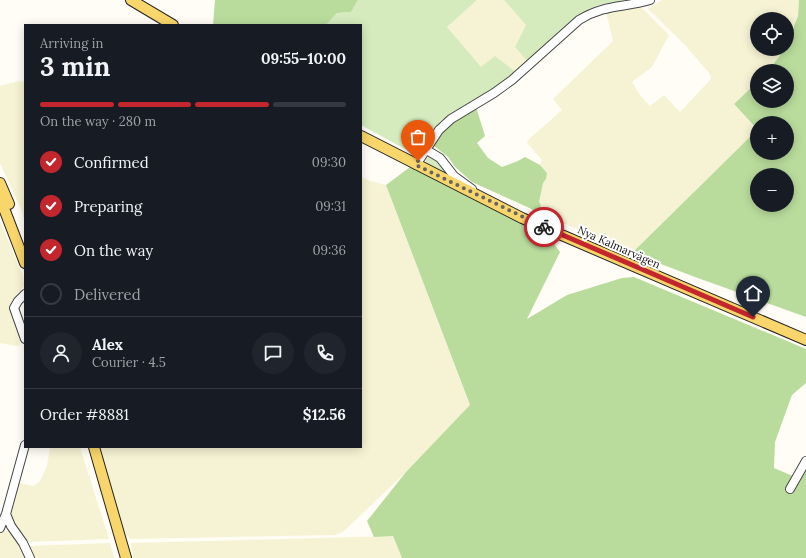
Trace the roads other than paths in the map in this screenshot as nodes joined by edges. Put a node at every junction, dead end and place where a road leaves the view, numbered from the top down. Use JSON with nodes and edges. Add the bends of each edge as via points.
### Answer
{"nodes":[{"id":1,"x":123,"y":0,"type":"edge"},
{"id":2,"x":131,"y":0,"type":"edge"},
{"id":3,"x":650,"y":0,"type":"edge"},
{"id":4,"x":163,"y":24,"type":"edge"},
{"id":5,"x":171,"y":24,"type":"edge"},
{"id":6,"x":362,"y":133,"type":"edge"},
{"id":7,"x":362,"y":136,"type":"edge"},
{"id":8,"x":425,"y":149,"type":"junction"},
{"id":9,"x":417,"y":163,"type":"junction"},
{"id":10,"x":0,"y":183,"type":"edge"},
{"id":11,"x":472,"y":189,"type":"junction"},
{"id":12,"x":0,"y":198,"type":"edge"},
{"id":13,"x":24,"y":244,"type":"edge"},
{"id":14,"x":24,"y":260,"type":"edge"},
{"id":15,"x":24,"y":295,"type":"edge"},
{"id":16,"x":806,"y":333,"type":"edge"},
{"id":17,"x":24,"y":336,"type":"edge"},
{"id":18,"x":806,"y":340,"type":"edge"},
{"id":19,"x":24,"y":448,"type":"edge"},
{"id":20,"x":88,"y":448,"type":"edge"},
{"id":21,"x":94,"y":448,"type":"edge"},
{"id":22,"x":806,"y":461,"type":"edge"},
{"id":23,"x":790,"y":489,"type":"dead end"},
{"id":24,"x":6,"y":514,"type":"junction"},
{"id":25,"x":0,"y":528,"type":"edge"},
{"id":26,"x":30,"y":558,"type":"edge"},
{"id":27,"x":120,"y":558,"type":"edge"},
{"id":28,"x":126,"y":558,"type":"edge"}],
"edges":[{"from":1,"to":4,"type":"main road"},
{"from":2,"to":5,"type":"main road"},
{"from":3,"to":8,"type":"street","via":[[602,9],[579,20],[512,80],[452,119],[439,130]]},
{"from":6,"to":9,"type":"main road","name":"Nya Kalmarvägen"},
{"from":7,"to":9,"type":"main road","name":"Nya Kalmarvägen"},
{"from":8,"to":9,"type":"street"},
{"from":8,"to":11,"type":"street","via":[[440,158],[454,176]]},
{"from":9,"to":11,"type":"main road","name":"Nya Kalmarvägen"},
{"from":9,"to":18,"type":"main road","name":"Nya Kalmarvägen","via":[[522,218]]},
{"from":10,"to":13,"type":"main road"},
{"from":11,"to":16,"type":"main road","name":"Nya Kalmarvägen","via":[[641,266]]},
{"from":12,"to":14,"type":"main road"},
{"from":15,"to":17,"type":"street","via":[[14,308]]},
{"from":19,"to":24,"type":"street"},
{"from":20,"to":27,"type":"main road"},
{"from":21,"to":28,"type":"main road"},
{"from":22,"to":23,"type":"street"},
{"from":24,"to":25,"type":"street"},
{"from":24,"to":26,"type":"street","via":[[10,526],[23,543]]}]}
